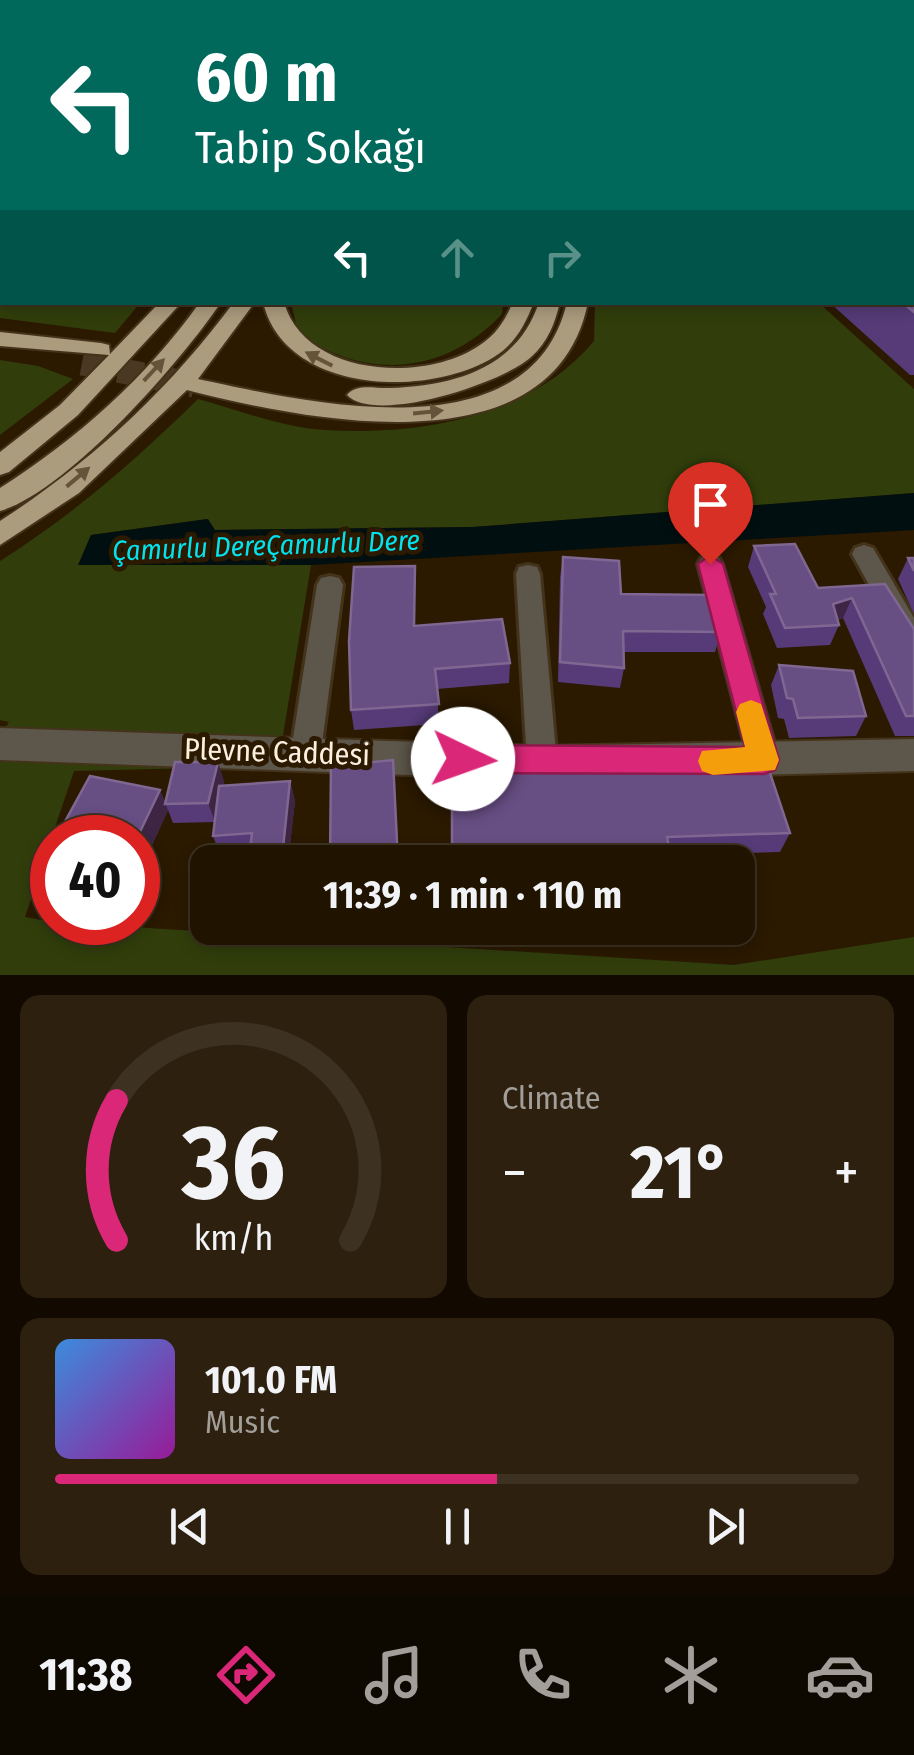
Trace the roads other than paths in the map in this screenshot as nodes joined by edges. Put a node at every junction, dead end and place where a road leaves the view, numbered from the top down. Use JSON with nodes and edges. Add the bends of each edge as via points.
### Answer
{"nodes":[{"id":1,"x":169,"y":305,"type":"edge"},
{"id":2,"x":208,"y":305,"type":"edge"},
{"id":3,"x":243,"y":305,"type":"edge"},
{"id":4,"x":274,"y":305,"type":"edge"},
{"id":5,"x":522,"y":305,"type":"edge"},
{"id":6,"x":550,"y":305,"type":"edge"},
{"id":7,"x":578,"y":305,"type":"edge"},
{"id":8,"x":0,"y":339,"type":"edge"},
{"id":9,"x":0,"y":353,"type":"edge"},
{"id":10,"x":40,"y":435,"type":"junction"},
{"id":11,"x":0,"y":456,"type":"edge"},
{"id":12,"x":0,"y":466,"type":"edge"},
{"id":13,"x":0,"y":501,"type":"edge"},
{"id":14,"x":0,"y":535,"type":"edge"},
{"id":15,"x":864,"y":554,"type":"dead end"},
{"id":16,"x":710,"y":564,"type":"dead end"},
{"id":17,"x":528,"y":574,"type":"dead end"},
{"id":18,"x":330,"y":586,"type":"dead end"},
{"id":19,"x":914,"y":642,"type":"edge"},
{"id":20,"x":0,"y":744,"type":"edge"},
{"id":21,"x":306,"y":752,"type":"junction"},
{"id":22,"x":914,"y":755,"type":"edge"},
{"id":23,"x":764,"y":760,"type":"junction"},
{"id":24,"x":542,"y":763,"type":"junction"}],
"edges":[{"from":1,"to":10,"type":"highway","via":[[122,360]]},
{"from":13,"to":2,"type":"highway","one_way":true,"via":[[103,421]]},
{"from":14,"to":3,"type":"highway","one_way":true,"via":[[140,424],[190,375]]},
{"from":5,"to":4,"type":"highway","one_way":true,"via":[[503,340],[480,353],[447,368],[390,376],[342,370],[307,355],[281,330]]},
{"from":6,"to":7,"type":"highway","one_way":true,"via":[[530,350],[452,388],[386,398],[200,377],[296,406],[384,416],[442,411],[514,388],[552,364],[577,325]]},
{"from":8,"to":9,"type":"highway","via":[[92,356]]},
{"from":10,"to":11,"type":"highway"},
{"from":10,"to":12,"type":"highway"},
{"from":15,"to":19,"type":"street"},
{"from":16,"to":23,"type":"street"},
{"from":17,"to":24,"type":"street"},
{"from":18,"to":21,"type":"street"},
{"from":20,"to":21,"type":"street","name":"Plevne Caddesi"},
{"from":21,"to":24,"type":"street","name":"Plevne Caddesi"},
{"from":22,"to":23,"type":"street","name":"Plevne Caddesi"},
{"from":23,"to":24,"type":"street","name":"Plevne Caddesi"}]}
